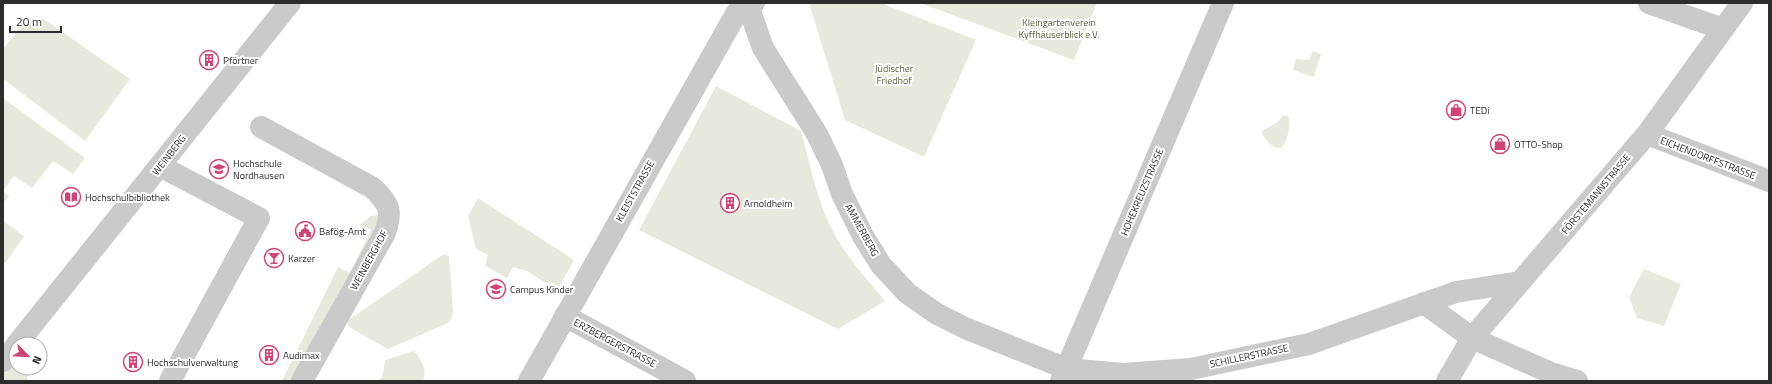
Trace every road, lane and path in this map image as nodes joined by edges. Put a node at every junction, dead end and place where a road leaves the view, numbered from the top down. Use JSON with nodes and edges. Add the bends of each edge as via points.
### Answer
{"nodes":[{"id":1,"x":290,"y":3,"type":"edge"},
{"id":2,"x":1223,"y":3,"type":"edge"},
{"id":3,"x":1649,"y":3,"type":"edge"},
{"id":4,"x":1742,"y":3,"type":"edge"},
{"id":5,"x":750,"y":4,"type":"edge"},
{"id":6,"x":1723,"y":29,"type":"junction"},
{"id":7,"x":261,"y":127,"type":"dead end"},
{"id":8,"x":1647,"y":134,"type":"junction"},
{"id":9,"x":160,"y":166,"type":"junction"},
{"id":10,"x":1769,"y":181,"type":"edge"},
{"id":11,"x":1520,"y":282,"type":"junction"},
{"id":12,"x":1424,"y":303,"type":"junction"},
{"id":13,"x":565,"y":316,"type":"junction"},
{"id":14,"x":24,"y":336,"type":"edge"},
{"id":15,"x":1472,"y":338,"type":"junction"},
{"id":16,"x":1064,"y":375,"type":"edge"},
{"id":17,"x":170,"y":381,"type":"edge"},
{"id":18,"x":302,"y":381,"type":"edge"},
{"id":19,"x":529,"y":381,"type":"edge"},
{"id":20,"x":686,"y":381,"type":"edge"},
{"id":21,"x":1447,"y":381,"type":"edge"},
{"id":22,"x":1577,"y":381,"type":"edge"}],
"edges":[{"from":1,"to":9,"type":"street","name":"WEINBERG"},
{"from":2,"to":16,"type":"street","name":"HOHEKREUZSTRASSE"},
{"from":3,"to":6,"type":"street"},
{"from":4,"to":6,"type":"street","name":"FÖRSTEMANNSTRASSE"},
{"from":5,"to":13,"type":"street","name":"KLEISTSTRASSE","via":[[737,12]]},
{"from":5,"to":16,"type":"street","name":"AMMERBERG","via":[[763,48],[817,134],[842,194],[881,265],[907,293],[937,314]]},
{"from":6,"to":8,"type":"street","name":"FÖRSTEMANNSTRASSE"},
{"from":7,"to":18,"type":"street","name":"WEINBERGHOF","via":[[373,188],[387,203],[390,218],[385,233]]},
{"from":8,"to":10,"type":"street","name":"EICHENDORFFSTRASSE"},
{"from":8,"to":11,"type":"street","name":"FÖRSTEMANNSTRASSE"},
{"from":9,"to":14,"type":"street","name":"WEINBERG"},
{"from":9,"to":17,"type":"street","via":[[259,218]]},
{"from":11,"to":12,"type":"street","name":"SCHILLERSTRASSE","via":[[1456,292]]},
{"from":11,"to":15,"type":"street","name":"FÖRSTEMANNSTRASSE"},
{"from":12,"to":15,"type":"street"},
{"from":12,"to":16,"type":"street","name":"SCHILLERSTRASSE","via":[[1309,344],[1190,368],[1123,374]]},
{"from":13,"to":19,"type":"street","name":"KLEISTSTRASSE"},
{"from":13,"to":20,"type":"street","name":"ERZBERGERSTRASSE"},
{"from":15,"to":21,"type":"street","name":"FÖRSTEMANNSTRASSE"},
{"from":15,"to":22,"type":"street","via":[[1551,373]]}]}
